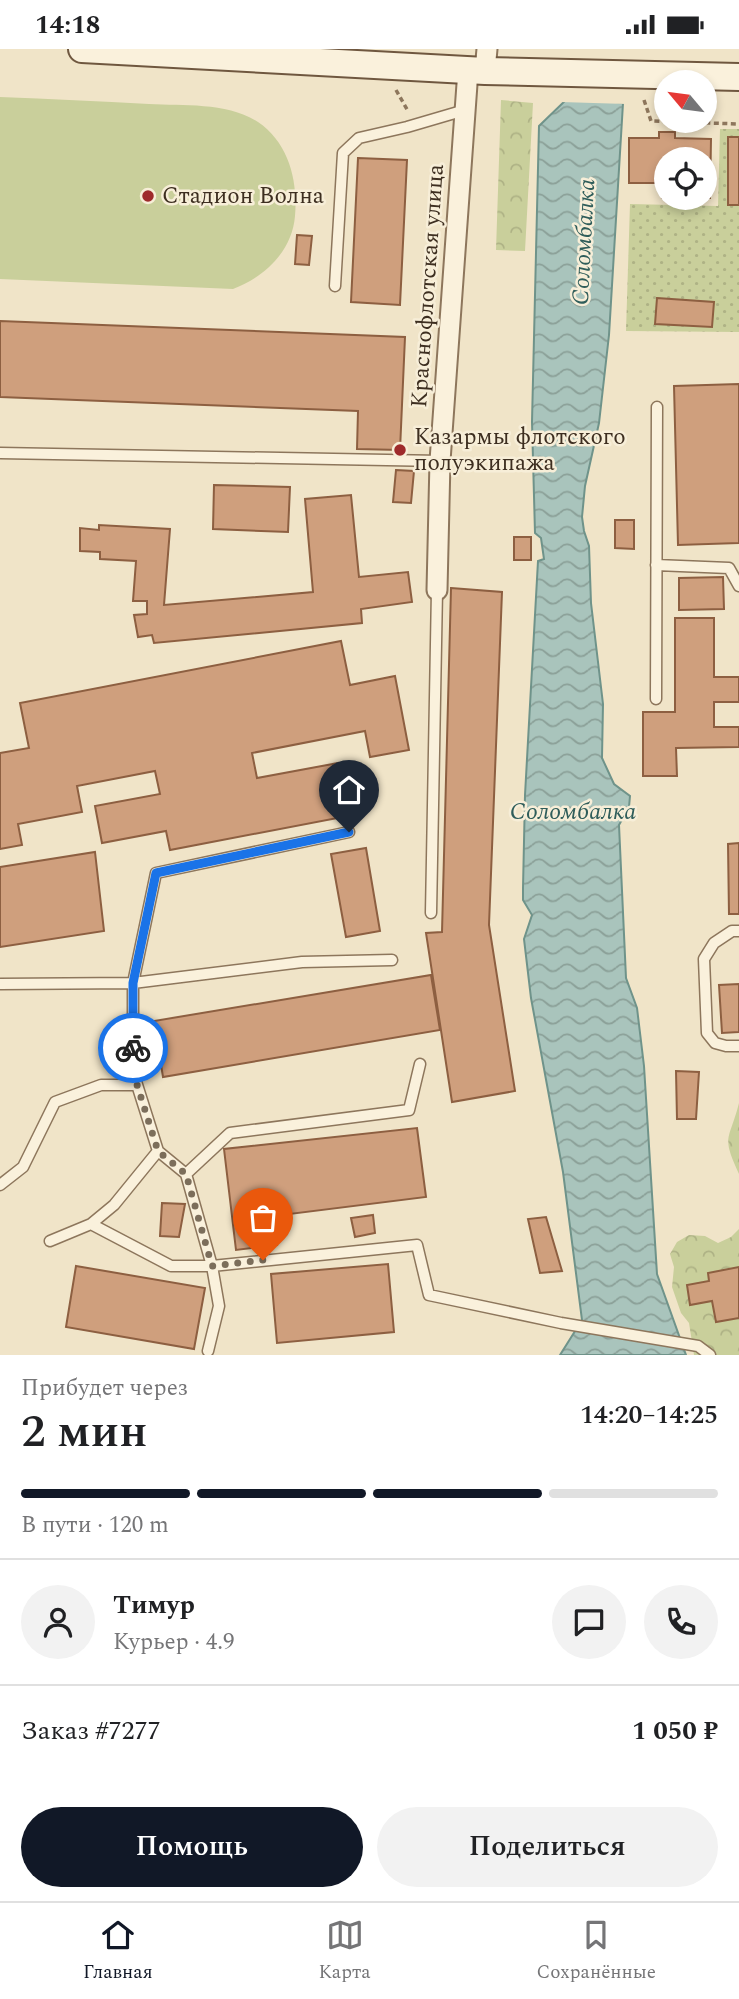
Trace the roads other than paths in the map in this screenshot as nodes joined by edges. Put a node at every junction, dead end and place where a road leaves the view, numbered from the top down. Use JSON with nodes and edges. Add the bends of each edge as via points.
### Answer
{"nodes":[{"id":1,"x":82,"y":49,"type":"edge"},
{"id":2,"x":108,"y":50,"type":"edge"},
{"id":3,"x":234,"y":53,"type":"edge"},
{"id":4,"x":480,"y":63,"type":"edge"},
{"id":5,"x":739,"y":77,"type":"edge"},
{"id":6,"x":466,"y":110,"type":"junction"},
{"id":7,"x":335,"y":286,"type":"dead end"},
{"id":8,"x":657,"y":407,"type":"dead end"},
{"id":9,"x":0,"y":453,"type":"edge"},
{"id":10,"x":440,"y":461,"type":"junction"},
{"id":11,"x":656,"y":565,"type":"junction"},
{"id":12,"x":739,"y":586,"type":"edge"},
{"id":13,"x":437,"y":590,"type":"joint"},
{"id":14,"x":656,"y":699,"type":"dead end"},
{"id":15,"x":349,"y":832,"type":"dead end"},
{"id":16,"x":431,"y":913,"type":"dead end"},
{"id":17,"x":739,"y":931,"type":"edge"},
{"id":18,"x":392,"y":960,"type":"dead end"},
{"id":19,"x":133,"y":983,"type":"junction"},
{"id":20,"x":0,"y":984,"type":"edge"},
{"id":21,"x":739,"y":1047,"type":"edge"},
{"id":22,"x":420,"y":1064,"type":"dead end"},
{"id":23,"x":137,"y":1085,"type":"junction"},
{"id":24,"x":158,"y":1151,"type":"junction"},
{"id":25,"x":186,"y":1174,"type":"junction"},
{"id":26,"x":0,"y":1185,"type":"edge"},
{"id":27,"x":91,"y":1224,"type":"junction"},
{"id":28,"x":50,"y":1241,"type":"dead end"},
{"id":29,"x":212,"y":1266,"type":"junction"},
{"id":30,"x":208,"y":1351,"type":"dead end"},
{"id":31,"x":710,"y":1355,"type":"edge"}],
"edges":[{"from":1,"to":2,"type":"main road"},
{"from":2,"to":3,"type":"main road"},
{"from":3,"to":4,"type":"main road"},
{"from":4,"to":5,"type":"main road","via":[[547,71]]},
{"from":4,"to":6,"type":"street","name":"Краснофлотская улица"},
{"from":6,"to":7,"type":"lane","via":[[359,138],[343,153]]},
{"from":6,"to":10,"type":"street","name":"Краснофлотская улица"},
{"from":8,"to":11,"type":"lane"},
{"from":9,"to":10,"type":"lane"},
{"from":10,"to":13,"type":"street","name":"Краснофлотская улица"},
{"from":11,"to":12,"type":"lane","via":[[729,568]]},
{"from":11,"to":14,"type":"lane"},
{"from":13,"to":16,"type":"lane"},
{"from":15,"to":19,"type":"lane","via":[[156,873]]},
{"from":17,"to":21,"type":"lane","via":[[714,943],[704,959],[707,1033],[726,1047]]},
{"from":18,"to":19,"type":"lane","via":[[302,962]]},
{"from":19,"to":20,"type":"lane"},
{"from":19,"to":23,"type":"lane"},
{"from":22,"to":25,"type":"lane","via":[[409,1110],[229,1133]]},
{"from":23,"to":24,"type":"lane"},
{"from":23,"to":26,"type":"lane","via":[[101,1085],[55,1102],[23,1167]]},
{"from":24,"to":25,"type":"lane"},
{"from":24,"to":27,"type":"lane","via":[[114,1205]]},
{"from":25,"to":29,"type":"lane"},
{"from":27,"to":28,"type":"lane"},
{"from":27,"to":29,"type":"lane","via":[[172,1266]]},
{"from":29,"to":30,"type":"lane","via":[[219,1306]]},
{"from":29,"to":31,"type":"lane","via":[[417,1245],[429,1295],[698,1346]]}]}
